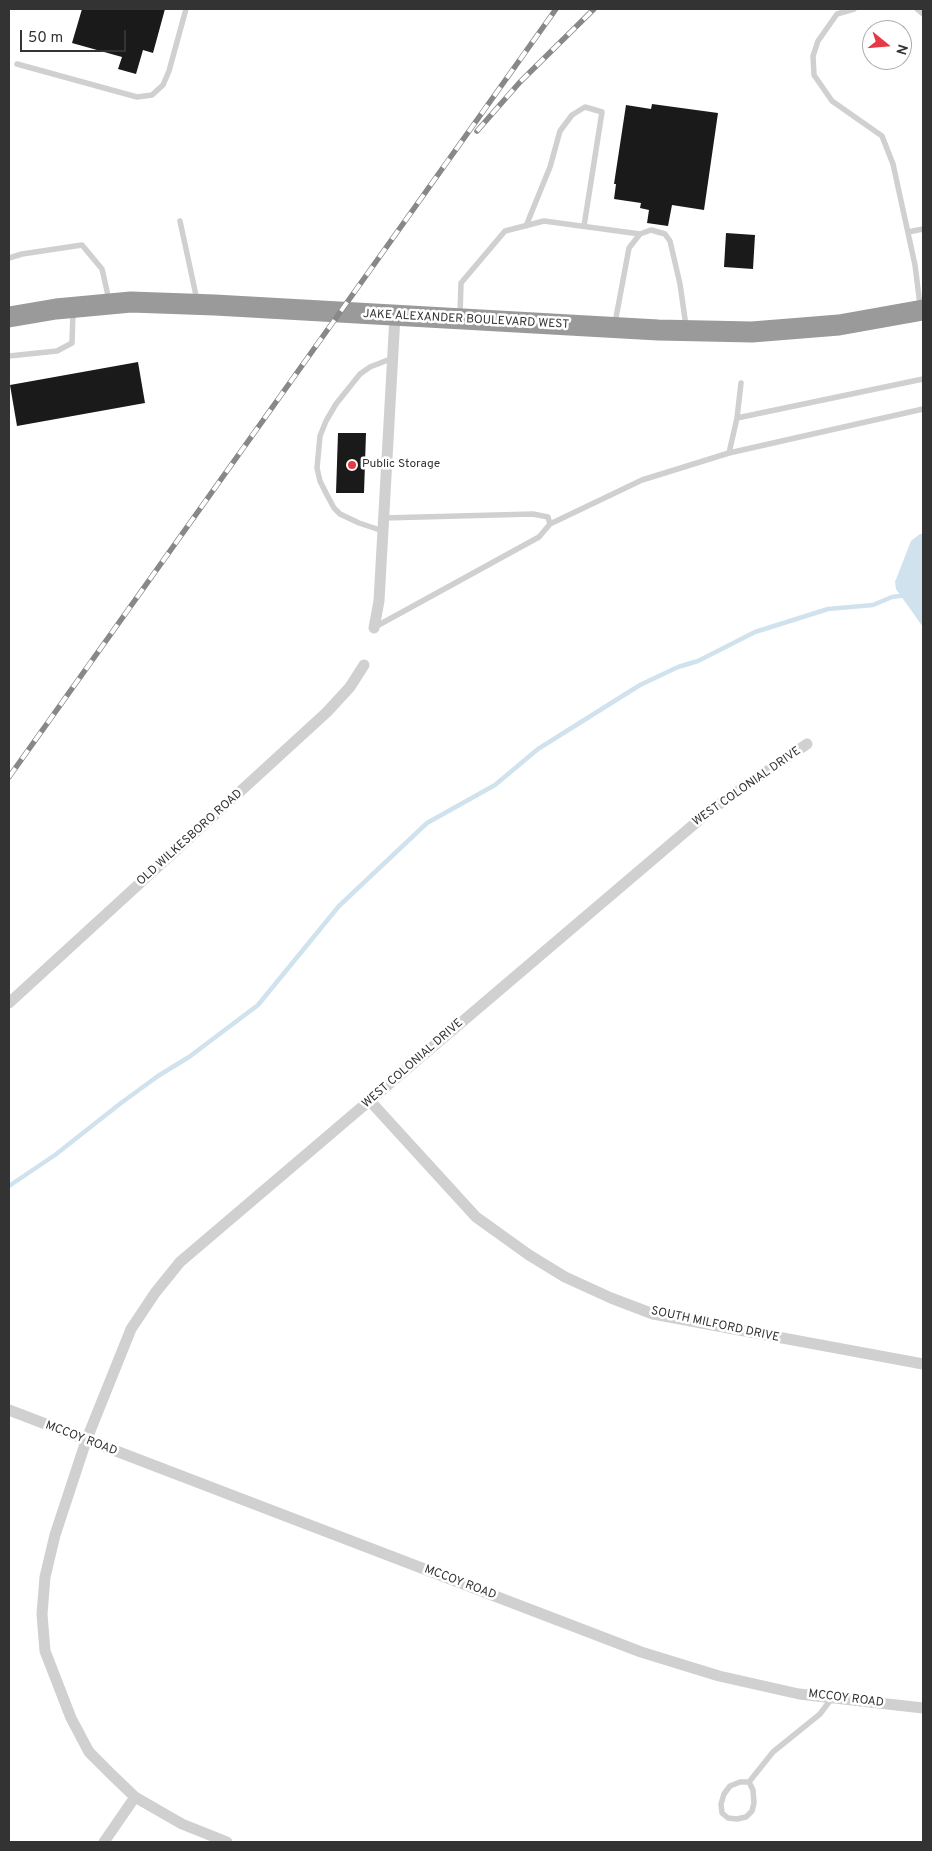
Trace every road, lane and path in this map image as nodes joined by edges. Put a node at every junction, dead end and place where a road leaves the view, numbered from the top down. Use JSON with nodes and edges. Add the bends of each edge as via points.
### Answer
{"nodes":[{"id":1,"x":186,"y":9,"type":"edge"},
{"id":2,"x":854,"y":9,"type":"edge"},
{"id":3,"x":917,"y":9,"type":"edge"},
{"id":4,"x":923,"y":14,"type":"edge"},
{"id":5,"x":17,"y":64,"type":"dead end"},
{"id":6,"x":180,"y":221,"type":"dead end"},
{"id":7,"x":526,"y":226,"type":"junction"},
{"id":8,"x":584,"y":226,"type":"junction"},
{"id":9,"x":923,"y":228,"type":"edge"},
{"id":10,"x":908,"y":232,"type":"junction"},
{"id":11,"x":640,"y":234,"type":"junction"},
{"id":12,"x":9,"y":258,"type":"edge"},
{"id":13,"x":110,"y":304,"type":"junction"},
{"id":14,"x":198,"y":304,"type":"junction"},
{"id":15,"x":73,"y":308,"type":"junction"},
{"id":16,"x":922,"y":310,"type":"edge"},
{"id":17,"x":9,"y":316,"type":"edge"},
{"id":18,"x":395,"y":316,"type":"junction"},
{"id":19,"x":460,"y":320,"type":"junction"},
{"id":20,"x":614,"y":328,"type":"junction"},
{"id":21,"x":686,"y":331,"type":"junction"},
{"id":22,"x":9,"y":356,"type":"edge"},
{"id":23,"x":393,"y":358,"type":"junction"},
{"id":24,"x":923,"y":379,"type":"edge"},
{"id":25,"x":741,"y":383,"type":"dead end"},
{"id":26,"x":923,"y":409,"type":"edge"},
{"id":27,"x":737,"y":418,"type":"junction"},
{"id":28,"x":729,"y":454,"type":"junction"},
{"id":29,"x":384,"y":518,"type":"junction"},
{"id":30,"x":550,"y":524,"type":"junction"},
{"id":31,"x":383,"y":531,"type":"junction"},
{"id":32,"x":374,"y":628,"type":"joint"},
{"id":33,"x":364,"y":665,"type":"dead end"},
{"id":34,"x":807,"y":744,"type":"dead end"},
{"id":35,"x":9,"y":1003,"type":"edge"},
{"id":36,"x":370,"y":1101,"type":"junction"},
{"id":37,"x":923,"y":1364,"type":"edge"},
{"id":38,"x":9,"y":1410,"type":"edge"},
{"id":39,"x":86,"y":1441,"type":"junction"},
{"id":40,"x":832,"y":1698,"type":"junction"},
{"id":41,"x":923,"y":1708,"type":"edge"},
{"id":42,"x":748,"y":1782,"type":"junction"},
{"id":43,"x":135,"y":1797,"type":"junction"},
{"id":44,"x":104,"y":1842,"type":"edge"},
{"id":45,"x":227,"y":1842,"type":"edge"}],
"edges":[{"from":1,"to":5,"type":"lane","via":[[169,71],[163,86],[152,95],[137,97]]},
{"from":2,"to":10,"type":"lane","via":[[837,14],[818,41],[813,56],[814,75],[832,101],[882,136]]},
{"from":3,"to":4,"type":"lane"},
{"from":6,"to":14,"type":"lane"},
{"from":7,"to":8,"type":"lane","via":[[544,221]]},
{"from":7,"to":8,"type":"lane","via":[[550,167],[560,131],[572,115],[585,107],[602,112]]},
{"from":7,"to":19,"type":"lane","via":[[504,231],[461,283]]},
{"from":8,"to":11,"type":"lane"},
{"from":9,"to":10,"type":"lane"},
{"from":10,"to":16,"type":"lane"},
{"from":11,"to":20,"type":"lane","via":[[629,248]]},
{"from":11,"to":21,"type":"lane","via":[[651,230],[665,234],[670,241]]},
{"from":12,"to":13,"type":"lane","via":[[82,245],[102,269]]},
{"from":13,"to":14,"type":"highway","name":"JAKE ALEXANDER BOULEVARD WEST"},
{"from":13,"to":15,"type":"highway","name":"JAKE ALEXANDER BOULEVARD WEST"},
{"from":14,"to":18,"type":"highway","name":"JAKE ALEXANDER BOULEVARD WEST"},
{"from":15,"to":17,"type":"highway","name":"JAKE ALEXANDER BOULEVARD WEST"},
{"from":15,"to":22,"type":"lane","via":[[72,343],[57,351]]},
{"from":16,"to":21,"type":"highway","name":"JAKE ALEXANDER BOULEVARD WEST","via":[[829,326],[752,332]]},
{"from":18,"to":19,"type":"highway","name":"JAKE ALEXANDER BOULEVARD WEST"},
{"from":18,"to":23,"type":"street"},
{"from":19,"to":20,"type":"highway","name":"JAKE ALEXANDER BOULEVARD WEST"},
{"from":20,"to":21,"type":"highway","name":"JAKE ALEXANDER BOULEVARD WEST"},
{"from":23,"to":29,"type":"street"},
{"from":23,"to":31,"type":"lane","via":[[360,374],[336,404],[320,436],[317,468],[320,481],[340,514]]},
{"from":24,"to":27,"type":"lane"},
{"from":25,"to":27,"type":"lane"},
{"from":26,"to":28,"type":"lane"},
{"from":27,"to":28,"type":"lane"},
{"from":28,"to":30,"type":"lane","via":[[642,480]]},
{"from":29,"to":30,"type":"lane","via":[[533,514],[548,517]]},
{"from":29,"to":31,"type":"street"},
{"from":30,"to":32,"type":"lane","via":[[539,537]]},
{"from":31,"to":32,"type":"street"},
{"from":33,"to":35,"type":"street","name":"OLD WILKESBORO ROAD","via":[[350,687],[327,712]]},
{"from":34,"to":36,"type":"street","name":"WEST COLONIAL DRIVE","via":[[712,809]]},
{"from":36,"to":37,"type":"street","name":"SOUTH MILFORD DRIVE","via":[[476,1217],[565,1277],[653,1314]]},
{"from":36,"to":39,"type":"street","name":"WEST COLONIAL DRIVE","via":[[180,1262],[155,1292],[132,1329]]},
{"from":38,"to":39,"type":"street","name":"MCCOY ROAD"},
{"from":39,"to":40,"type":"street","name":"MCCOY ROAD","via":[[641,1652],[719,1676]]},
{"from":39,"to":43,"type":"street","name":"WEST COLONIAL DRIVE","via":[[55,1535],[45,1577],[44,1650],[71,1718],[89,1752]]},
{"from":40,"to":41,"type":"street","name":"MCCOY ROAD"},
{"from":40,"to":42,"type":"lane","via":[[820,1714],[774,1752]]},
{"from":42,"to":42,"type":"lane","via":[[753,1790],[752,1811],[746,1817],[728,1818],[722,1812],[724,1794],[730,1786]]},
{"from":43,"to":44,"type":"street"},
{"from":43,"to":45,"type":"street","name":"WEST COLONIAL DRIVE","via":[[182,1824]]}]}
